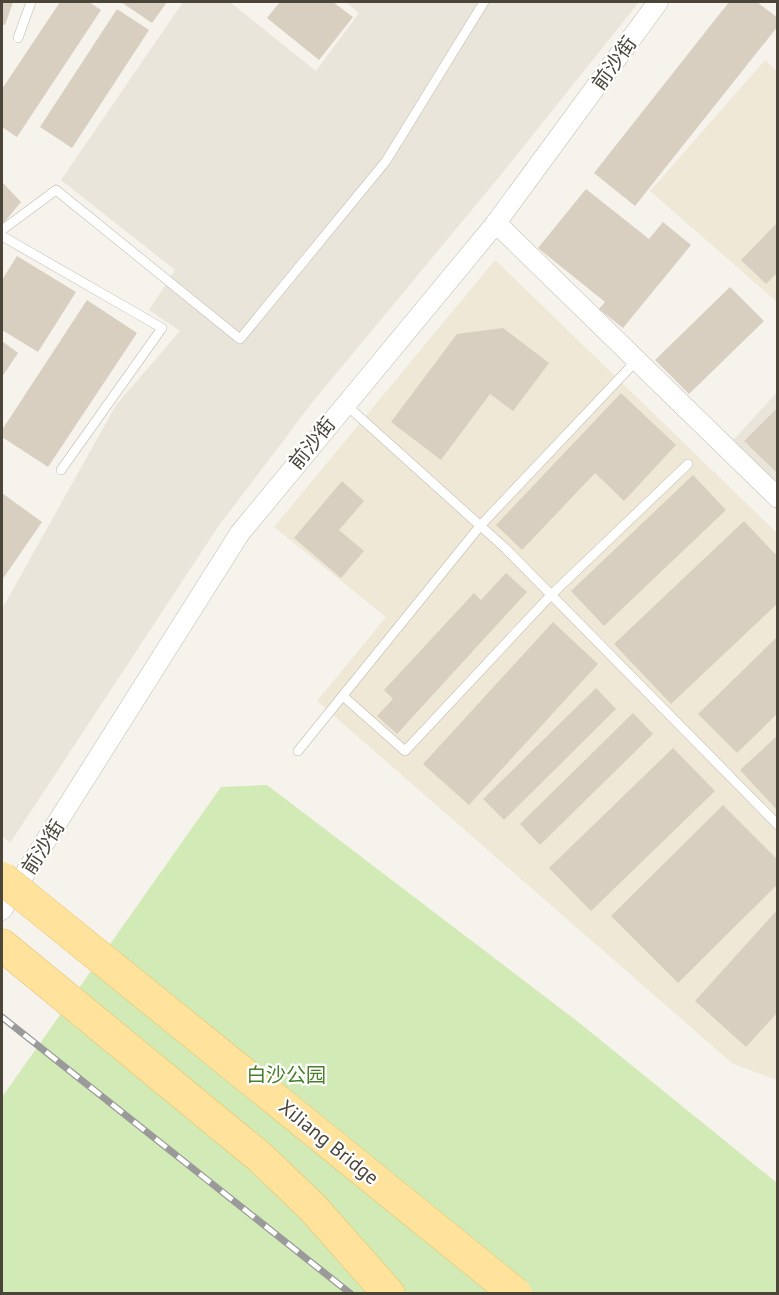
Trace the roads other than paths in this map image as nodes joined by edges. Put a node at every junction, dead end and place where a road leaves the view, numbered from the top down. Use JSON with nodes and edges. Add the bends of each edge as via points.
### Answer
{"nodes":[{"id":1,"x":31,"y":2,"type":"edge"},
{"id":2,"x":484,"y":2,"type":"edge"},
{"id":3,"x":658,"y":2,"type":"edge"},
{"id":4,"x":18,"y":38,"type":"dead end"},
{"id":5,"x":496,"y":223,"type":"junction"},
{"id":6,"x":2,"y":230,"type":"edge"},
{"id":7,"x":2,"y":236,"type":"edge"},
{"id":8,"x":637,"y":360,"type":"junction"},
{"id":9,"x":344,"y":404,"type":"junction"},
{"id":10,"x":688,"y":464,"type":"dead end"},
{"id":11,"x":61,"y":470,"type":"dead end"},
{"id":12,"x":777,"y":498,"type":"edge"},
{"id":13,"x":480,"y":526,"type":"junction"},
{"id":14,"x":552,"y":596,"type":"junction"},
{"id":15,"x":343,"y":696,"type":"junction"},
{"id":16,"x":298,"y":751,"type":"dead end"},
{"id":17,"x":777,"y":825,"type":"edge"},
{"id":18,"x":2,"y":878,"type":"edge"},
{"id":19,"x":2,"y":910,"type":"edge"},
{"id":20,"x":2,"y":945,"type":"edge"},
{"id":21,"x":389,"y":1293,"type":"edge"},
{"id":22,"x":516,"y":1293,"type":"edge"}],
"edges":[{"from":1,"to":4,"type":"lane"},
{"from":2,"to":6,"type":"lane","via":[[386,161],[240,339],[56,190]]},
{"from":3,"to":5,"type":"street","name":"前沙街"},
{"from":5,"to":8,"type":"street"},
{"from":5,"to":9,"type":"street","name":"前沙街"},
{"from":7,"to":11,"type":"lane","via":[[162,328]]},
{"from":8,"to":12,"type":"street"},
{"from":8,"to":13,"type":"lane"},
{"from":9,"to":13,"type":"lane"},
{"from":9,"to":19,"type":"street","name":"前沙街","via":[[240,533]]},
{"from":10,"to":14,"type":"lane"},
{"from":13,"to":14,"type":"lane"},
{"from":13,"to":15,"type":"lane"},
{"from":14,"to":15,"type":"lane","via":[[405,751]]},
{"from":14,"to":17,"type":"lane"},
{"from":15,"to":16,"type":"lane"},
{"from":18,"to":22,"type":"main road","name":"XiJiang Bridge","bridge":true},
{"from":20,"to":21,"type":"main road","via":[[261,1158],[313,1208]]}]}
